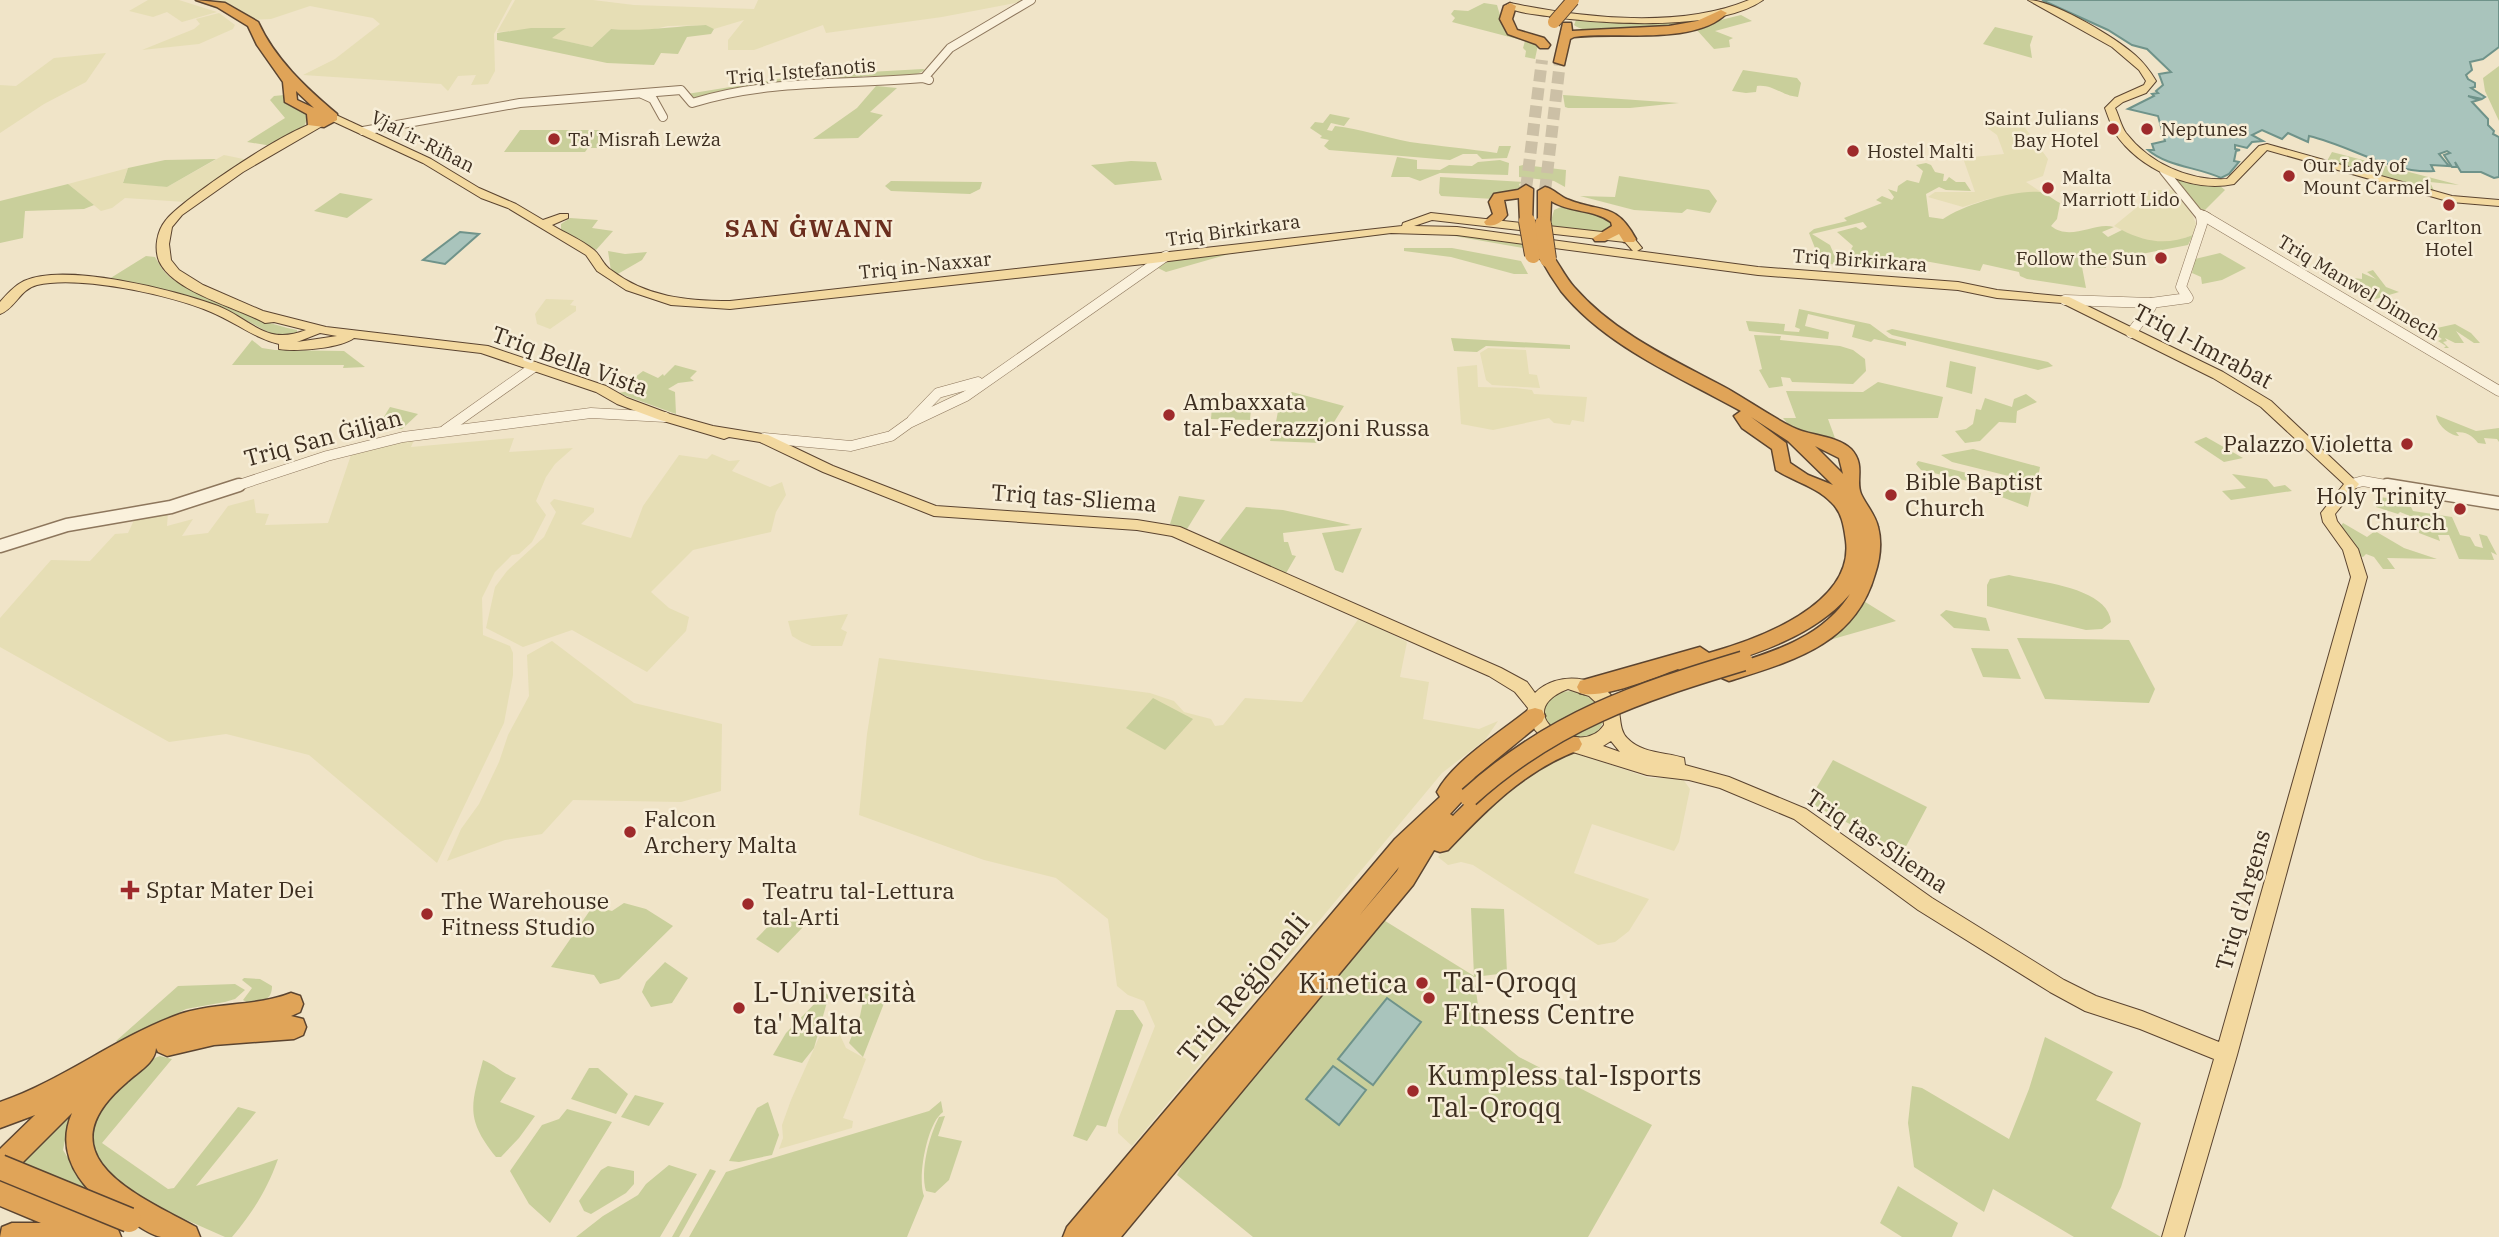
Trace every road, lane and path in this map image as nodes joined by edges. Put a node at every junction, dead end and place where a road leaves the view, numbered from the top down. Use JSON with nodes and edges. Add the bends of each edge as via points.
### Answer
{"nodes":[{"id":1,"x":190,"y":0,"type":"edge"},
{"id":2,"x":202,"y":0,"type":"edge"},
{"id":3,"x":1031,"y":0,"type":"edge"},
{"id":4,"x":1573,"y":0,"type":"edge"},
{"id":5,"x":1582,"y":0,"type":"edge"},
{"id":6,"x":1758,"y":0,"type":"edge"},
{"id":7,"x":2033,"y":0,"type":"edge"},
{"id":8,"x":1510,"y":6,"type":"joint"},
{"id":9,"x":1721,"y":13,"type":"junction"},
{"id":10,"x":1567,"y":23,"type":"junction"},
{"id":11,"x":246,"y":27,"type":"junction"},
{"id":12,"x":1585,"y":32,"type":"junction"},
{"id":13,"x":1564,"y":37,"type":"junction"},
{"id":14,"x":1546,"y":40,"type":"junction"},
{"id":15,"x":1542,"y":60,"type":"tunnel mouth"},
{"id":16,"x":1560,"y":62,"type":"tunnel mouth"},
{"id":17,"x":656,"y":96,"type":"junction"},
{"id":18,"x":663,"y":117,"type":"dead end"},
{"id":19,"x":320,"y":121,"type":"junction"},
{"id":20,"x":368,"y":134,"type":"junction"},
{"id":21,"x":2164,"y":171,"type":"junction"},
{"id":22,"x":479,"y":191,"type":"junction"},
{"id":23,"x":2499,"y":203,"type":"edge"},
{"id":24,"x":1427,"y":218,"type":"junction"},
{"id":25,"x":2202,"y":219,"type":"junction"},
{"id":26,"x":1491,"y":222,"type":"junction"},
{"id":27,"x":1520,"y":223,"type":"junction"},
{"id":28,"x":1543,"y":224,"type":"junction"},
{"id":29,"x":1391,"y":229,"type":"junction"},
{"id":30,"x":1439,"y":230,"type":"junction"},
{"id":31,"x":2234,"y":232,"type":"joint"},
{"id":32,"x":1600,"y":238,"type":"junction"},
{"id":33,"x":1630,"y":246,"type":"junction"},
{"id":34,"x":1166,"y":256,"type":"junction"},
{"id":35,"x":1540,"y":257,"type":"junction"},
{"id":36,"x":593,"y":260,"type":"junction"},
{"id":37,"x":2065,"y":300,"type":"junction"},
{"id":38,"x":2151,"y":303,"type":"junction"},
{"id":39,"x":688,"y":305,"type":"joint"},
{"id":40,"x":0,"y":310,"type":"edge"},
{"id":41,"x":262,"y":315,"type":"junction"},
{"id":42,"x":1603,"y":323,"type":"joint"},
{"id":43,"x":323,"y":330,"type":"junction"},
{"id":44,"x":2131,"y":333,"type":"junction"},
{"id":45,"x":368,"y":337,"type":"junction"},
{"id":46,"x":304,"y":338,"type":"junction"},
{"id":47,"x":2441,"y":357,"type":"joint"},
{"id":48,"x":534,"y":367,"type":"junction"},
{"id":49,"x":965,"y":391,"type":"junction"},
{"id":50,"x":2499,"y":391,"type":"edge"},
{"id":51,"x":927,"y":402,"type":"junction"},
{"id":52,"x":943,"y":408,"type":"junction"},
{"id":53,"x":665,"y":417,"type":"junction"},
{"id":54,"x":909,"y":423,"type":"junction"},
{"id":55,"x":1781,"y":428,"type":"joint"},
{"id":56,"x":715,"y":430,"type":"junction"},
{"id":57,"x":443,"y":432,"type":"junction"},
{"id":58,"x":803,"y":450,"type":"junction"},
{"id":59,"x":2352,"y":484,"type":"junction"},
{"id":60,"x":1846,"y":496,"type":"junction"},
{"id":61,"x":2499,"y":503,"type":"edge"},
{"id":62,"x":0,"y":546,"type":"edge"},
{"id":63,"x":1852,"y":605,"type":"junction"},
{"id":64,"x":1791,"y":627,"type":"junction"},
{"id":65,"x":1495,"y":673,"type":"junction"},
{"id":66,"x":1550,"y":687,"type":"junction"},
{"id":67,"x":1587,"y":687,"type":"junction"},
{"id":68,"x":1535,"y":710,"type":"junction"},
{"id":69,"x":1614,"y":720,"type":"junction"},
{"id":70,"x":1575,"y":745,"type":"junction"},
{"id":71,"x":1688,"y":765,"type":"junction"},
{"id":72,"x":1749,"y":778,"type":"dead end"},
{"id":73,"x":1467,"y":792,"type":"junction"},
{"id":74,"x":1403,"y":846,"type":"junction"},
{"id":75,"x":1405,"y":878,"type":"junction"},
{"id":76,"x":2020,"y":961,"type":"junction"},
{"id":77,"x":293,"y":1015,"type":"dead end"},
{"id":78,"x":135,"y":1051,"type":"junction"},
{"id":79,"x":2227,"y":1055,"type":"junction"},
{"id":80,"x":0,"y":1115,"type":"edge"},
{"id":81,"x":1172,"y":1137,"type":"junction"},
{"id":82,"x":5,"y":1162,"type":"edge"},
{"id":83,"x":0,"y":1193,"type":"edge"},
{"id":84,"x":12,"y":1237,"type":"edge"},
{"id":85,"x":57,"y":1237,"type":"edge"},
{"id":86,"x":107,"y":1237,"type":"edge"},
{"id":87,"x":174,"y":1237,"type":"edge"},
{"id":88,"x":186,"y":1237,"type":"edge"},
{"id":89,"x":1062,"y":1237,"type":"edge"},
{"id":90,"x":1077,"y":1237,"type":"edge"},
{"id":91,"x":1103,"y":1237,"type":"edge"},
{"id":92,"x":1115,"y":1237,"type":"edge"},
{"id":93,"x":2173,"y":1237,"type":"edge"}],
"edges":[{"from":1,"to":11,"type":"highway","via":[[223,11]]},
{"from":2,"to":11,"type":"highway","via":[[230,9]]},
{"from":3,"to":17,"type":"street","name":"Triq l-Istefanotis","via":[[957,43],[924,78],[929,80],[926,83],[915,79],[859,80],[751,88],[692,103],[681,90]]},
{"from":4,"to":14,"type":"highway","bridge":true},
{"from":5,"to":10,"type":"highway"},
{"from":6,"to":9,"type":"main road"},
{"from":7,"to":21,"type":"main road","via":[[2123,50],[2146,69],[2151,81],[2146,89],[2110,107],[2122,135]]},
{"from":8,"to":9,"type":"main road","via":[[1580,18],[1648,20]]},
{"from":8,"to":14,"type":"highway","via":[[1506,12],[1512,32]]},
{"from":9,"to":12,"type":"highway","via":[[1672,29]]},
{"from":10,"to":12,"type":"highway"},
{"from":10,"to":13,"type":"highway"},
{"from":11,"to":19,"type":"highway","via":[[260,52],[289,81],[291,102]]},
{"from":12,"to":13,"type":"highway"},
{"from":13,"to":16,"type":"highway"},
{"from":14,"to":15,"type":"highway"},
{"from":17,"to":18,"type":"street"},
{"from":17,"to":20,"type":"street","via":[[520,103]]},
{"from":19,"to":20,"type":"main road","name":"Vjal ir-Riħan","via":[[350,125]]},
{"from":19,"to":41,"type":"main road","name":"Triq Bella Vista","via":[[192,201],[169,223],[163,239],[167,265],[184,280]]},
{"from":20,"to":22,"type":"main road","name":"Vjal ir-Riħan"},
{"from":21,"to":23,"type":"main road","via":[[2208,182],[2230,182],[2267,147],[2451,199]]},
{"from":21,"to":25,"type":"street"},
{"from":22,"to":36,"type":"main road","name":"Vjal ir-Riħan"},
{"from":22,"to":36,"type":"main road","name":"Vjal ir-Riħan","via":[[591,253]]},
{"from":24,"to":26,"type":"main road","name":"Triq Birkirkara"},
{"from":24,"to":29,"type":"main road","name":"Triq Birkirkara"},
{"from":24,"to":30,"type":"main road","via":[[1429,228]]},
{"from":25,"to":31,"type":"street","name":"Triq Manwel Dimech"},
{"from":25,"to":38,"type":"street","via":[[2181,287],[2188,298]]},
{"from":26,"to":27,"type":"main road","name":"Triq Birkirkara"},
{"from":26,"to":27,"type":"highway","via":[[1500,215],[1499,197],[1526,189]]},
{"from":27,"to":32,"type":"main road","name":"Triq Birkirkara"},
{"from":27,"to":35,"type":"highway","bridge":true},
{"from":28,"to":32,"type":"highway","via":[[1558,205],[1604,213],[1619,226]]},
{"from":28,"to":33,"type":"highway","via":[[1545,191],[1561,201],[1615,216]]},
{"from":28,"to":35,"type":"highway","bridge":true},
{"from":29,"to":30,"type":"main road","name":"Triq Birkirkara"},
{"from":29,"to":34,"type":"main road","name":"Triq Birkirkara"},
{"from":30,"to":33,"type":"main road","name":"Triq Birkirkara"},
{"from":31,"to":47,"type":"street","name":"Triq Manwel Dimech"},
{"from":32,"to":33,"type":"main road","name":"Triq Birkirkara"},
{"from":33,"to":37,"type":"main road","name":"Triq Birkirkara","via":[[1652,256],[1758,271],[1958,286]]},
{"from":34,"to":39,"type":"main road","name":"Triq in-Naxxar","via":[[730,305]]},
{"from":34,"to":49,"type":"street","name":"Triq Birkirkara","via":[[991,379]]},
{"from":35,"to":42,"type":"highway","via":[[1569,293]]},
{"from":35,"to":60,"type":"highway","via":[[1557,296],[1574,312],[1620,345],[1742,416],[1801,456]]},
{"from":36,"to":39,"type":"main road","name":"Vjal ir-Riħan","via":[[638,294]]},
{"from":37,"to":38,"type":"street"},
{"from":37,"to":44,"type":"main road","name":"Triq l-Imrabat"},
{"from":38,"to":44,"type":"street"},
{"from":40,"to":46,"type":"main road","via":[[30,283],[88,282],[127,286],[212,308],[271,343]]},
{"from":41,"to":43,"type":"main road","name":"Triq Bella Vista"},
{"from":41,"to":46,"type":"main road","name":"Triq Bella Vista"},
{"from":42,"to":55,"type":"highway"},
{"from":43,"to":45,"type":"main road","name":"Triq Bella Vista"},
{"from":43,"to":46,"type":"main road","name":"Triq Bella Vista"},
{"from":43,"to":46,"type":"main road","via":[[324,339]]},
{"from":44,"to":59,"type":"main road","name":"Triq l-Imrabat","via":[[2231,381],[2266,404]]},
{"from":45,"to":46,"type":"main road","name":"Triq Bella Vista"},
{"from":45,"to":48,"type":"main road","name":"Triq Bella Vista","via":[[483,349]]},
{"from":47,"to":50,"type":"street","name":"Triq Manwel Dimech"},
{"from":48,"to":53,"type":"main road","name":"Triq Bella Vista"},
{"from":48,"to":57,"type":"street"},
{"from":49,"to":51,"type":"street","name":"Triq Birkirkara","via":[[939,393]]},
{"from":49,"to":52,"type":"street","name":"Triq Birkirkara"},
{"from":51,"to":52,"type":"street","via":[[929,407]]},
{"from":51,"to":54,"type":"street","name":"Triq Birkirkara"},
{"from":52,"to":54,"type":"street","name":"Triq Birkirkara"},
{"from":53,"to":56,"type":"main road","name":"Triq Bella Vista"},
{"from":53,"to":57,"type":"street","name":"Triq San Ġiljan","via":[[614,413],[548,416]]},
{"from":54,"to":58,"type":"street","name":"Triq Birkirkara","via":[[874,442]]},
{"from":55,"to":60,"type":"highway","via":[[1830,443],[1849,458],[1854,472]]},
{"from":56,"to":58,"type":"main road","name":"Triq tas-Sliema"},
{"from":56,"to":58,"type":"main road","name":"Triq tas-Sliema"},
{"from":57,"to":62,"type":"street","name":"Triq San Ġiljan","via":[[403,436],[171,507],[67,525]]},
{"from":58,"to":65,"type":"main road","name":"Triq tas-Sliema","via":[[934,510],[1175,531]]},
{"from":59,"to":61,"type":"street","via":[[2363,481]]},
{"from":59,"to":79,"type":"main road","name":"Triq d'Argens","via":[[2328,513],[2350,549],[2359,577]]},
{"from":60,"to":63,"type":"highway","via":[[1867,519],[1870,537],[1867,572]]},
{"from":60,"to":64,"type":"highway","via":[[1856,549],[1848,583],[1822,609]]},
{"from":63,"to":69,"type":"highway","via":[[1817,641],[1637,705]]},
{"from":63,"to":73,"type":"highway","bridge":true,"via":[[1805,637],[1590,712]]},
{"from":64,"to":67,"type":"highway"},
{"from":64,"to":73,"type":"highway","via":[[1761,645],[1588,701],[1502,754]]},
{"from":65,"to":66,"type":"main road","name":"Triq tas-Sliema"},
{"from":65,"to":68,"type":"main road","name":"Triq tas-Sliema","via":[[1521,687]]},
{"from":66,"to":67,"type":"main road","via":[[1568,683]]},
{"from":66,"to":68,"type":"main road","via":[[1540,695]]},
{"from":67,"to":69,"type":"main road","via":[[1610,705]]},
{"from":68,"to":70,"type":"main road","via":[[1542,729]]},
{"from":68,"to":74,"type":"highway","via":[[1468,771]]},
{"from":69,"to":70,"type":"main road","via":[[1608,735]]},
{"from":69,"to":71,"type":"main road","name":"Triq tas-Sliema","via":[[1615,738],[1630,750]]},
{"from":70,"to":75,"type":"highway","via":[[1543,755],[1512,776]]},
{"from":70,"to":76,"type":"main road","name":"Triq tas-Sliema","via":[[1647,768],[1723,782],[1800,814],[1925,904]]},
{"from":71,"to":72,"type":"main road","name":"Triq tas-Sliema","via":[[1740,780]]},
{"from":71,"to":76,"type":"main road","name":"Triq tas-Sliema","via":[[1802,808]]},
{"from":73,"to":74,"type":"highway","name":"Triq Reġjonali"},
{"from":73,"to":75,"type":"highway","name":"Triq Reġjonali","via":[[1419,851]]},
{"from":74,"to":81,"type":"highway","name":"Triq Reġjonali"},
{"from":75,"to":81,"type":"highway","name":"Triq Reġjonali"},
{"from":76,"to":79,"type":"main road","name":"Triq tas-Sliema","via":[[2092,1004]]},
{"from":77,"to":78,"type":"highway"},
{"from":78,"to":80,"type":"highway","via":[[63,1090]]},
{"from":78,"to":82,"type":"highway","via":[[80,1087]]},
{"from":78,"to":88,"type":"highway","via":[[89,1105],[77,1150],[95,1178],[114,1195]]},
{"from":79,"to":93,"type":"main road","name":"Triq d'Argens"},
{"from":81,"to":89,"type":"highway"},
{"from":81,"to":90,"type":"highway","name":"Triq Reġjonali"},
{"from":81,"to":91,"type":"highway","name":"Triq Reġjonali"},
{"from":81,"to":92,"type":"highway","via":[[1171,1166]]},
{"from":82,"to":87,"type":"highway","bridge":true},
{"from":83,"to":86,"type":"highway"},
{"from":84,"to":85,"type":"highway"}]}
